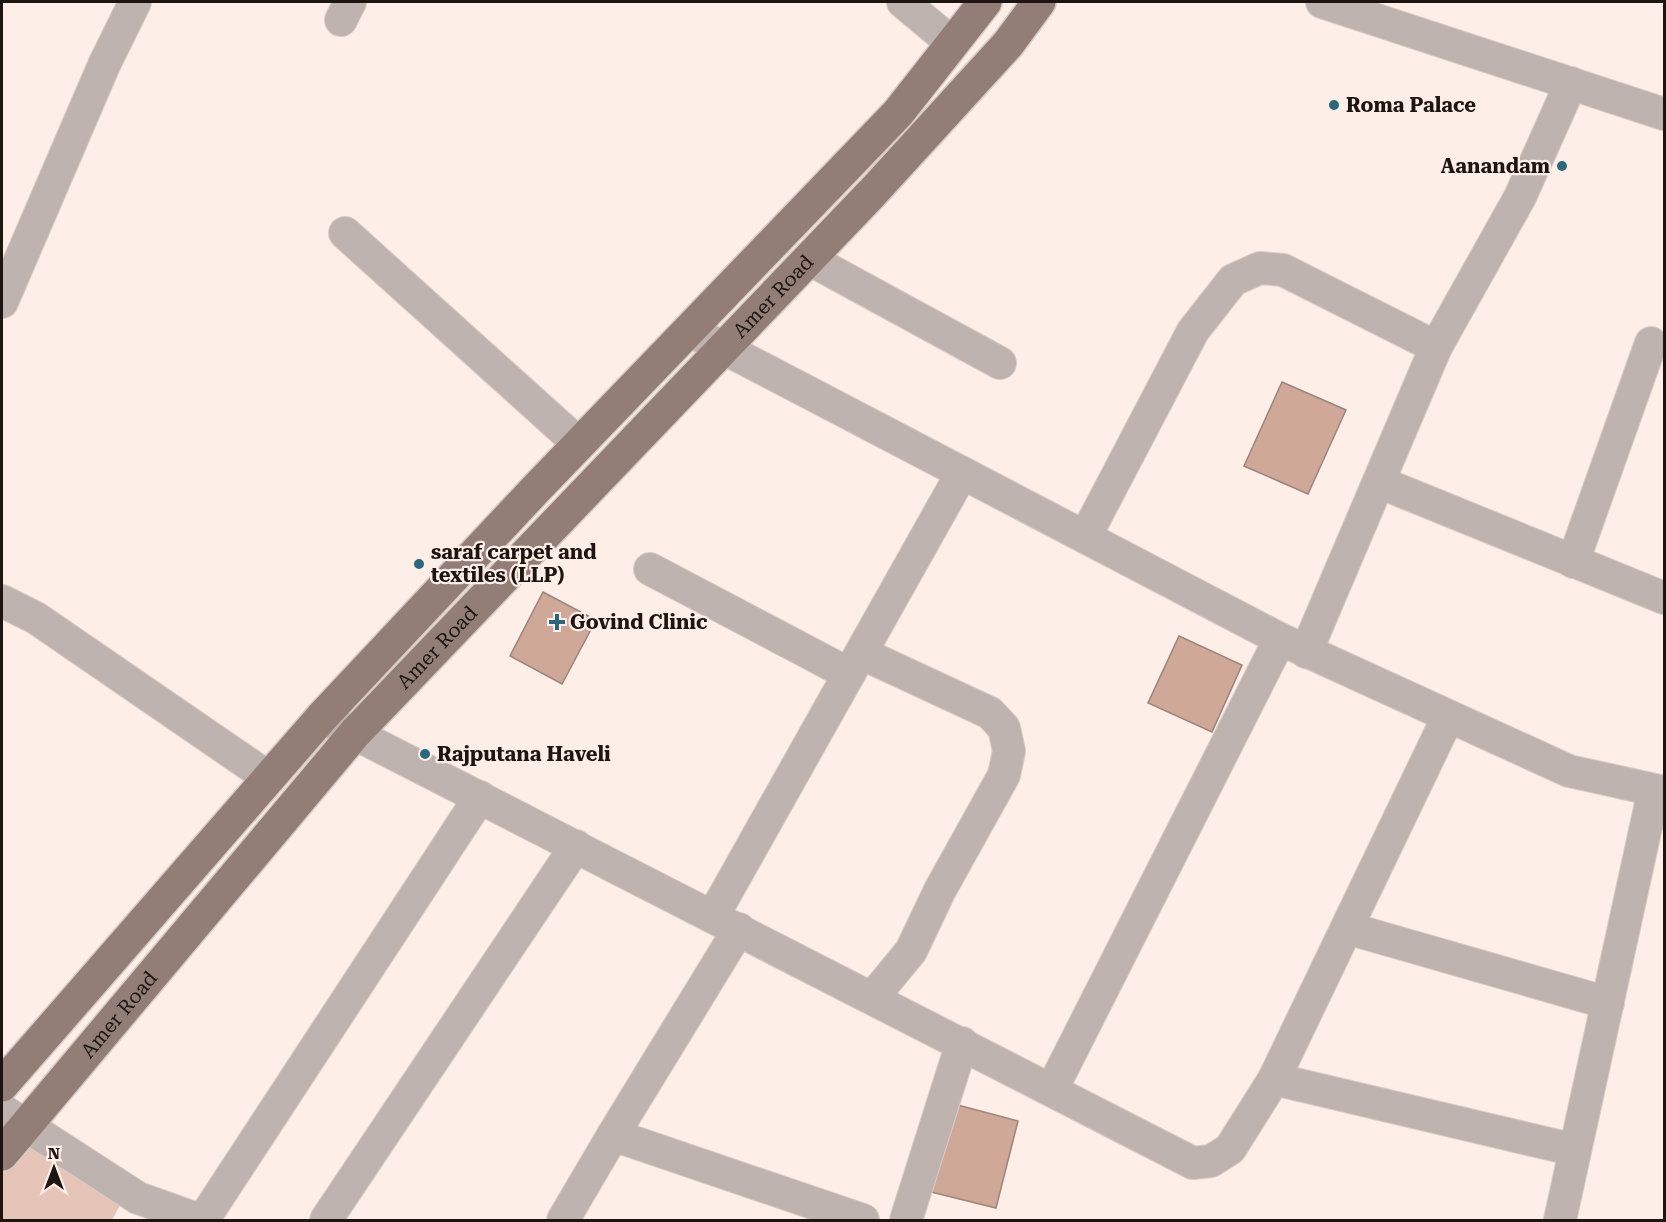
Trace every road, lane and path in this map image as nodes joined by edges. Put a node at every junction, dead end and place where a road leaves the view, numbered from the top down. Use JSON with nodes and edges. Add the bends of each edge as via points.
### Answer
{"nodes":[{"id":1,"x":135,"y":2,"type":"edge"},
{"id":2,"x":903,"y":2,"type":"edge"},
{"id":3,"x":985,"y":2,"type":"edge"},
{"id":4,"x":1039,"y":2,"type":"edge"},
{"id":5,"x":1322,"y":2,"type":"edge"},
{"id":6,"x":952,"y":43,"type":"junction"},
{"id":7,"x":1571,"y":83,"type":"junction"},
{"id":8,"x":1665,"y":114,"type":"edge"},
{"id":9,"x":345,"y":233,"type":"dead end"},
{"id":10,"x":810,"y":259,"type":"junction"},
{"id":11,"x":2,"y":302,"type":"edge"},
{"id":12,"x":689,"y":330,"type":"junction"},
{"id":13,"x":1651,"y":342,"type":"dead end"},
{"id":14,"x":1436,"y":347,"type":"junction"},
{"id":15,"x":725,"y":349,"type":"junction"},
{"id":16,"x":1000,"y":363,"type":"dead end"},
{"id":17,"x":579,"y":444,"type":"junction"},
{"id":18,"x":962,"y":473,"type":"junction"},
{"id":19,"x":1379,"y":482,"type":"junction"},
{"id":20,"x":1085,"y":537,"type":"junction"},
{"id":21,"x":1573,"y":562,"type":"junction"},
{"id":22,"x":650,"y":569,"type":"dead end"},
{"id":23,"x":1665,"y":598,"type":"edge"},
{"id":24,"x":2,"y":601,"type":"edge"},
{"id":25,"x":1293,"y":646,"type":"junction"},
{"id":26,"x":855,"y":664,"type":"junction"},
{"id":27,"x":322,"y":717,"type":"junction"},
{"id":28,"x":1448,"y":717,"type":"junction"},
{"id":29,"x":355,"y":733,"type":"junction"},
{"id":30,"x":269,"y":778,"type":"junction"},
{"id":31,"x":1660,"y":791,"type":"edge"},
{"id":32,"x":480,"y":797,"type":"junction"},
{"id":33,"x":576,"y":846,"type":"junction"},
{"id":34,"x":726,"y":922,"type":"junction"},
{"id":35,"x":1347,"y":928,"type":"junction"},
{"id":36,"x":873,"y":997,"type":"junction"},
{"id":37,"x":1608,"y":1003,"type":"junction"},
{"id":38,"x":962,"y":1043,"type":"junction"},
{"id":39,"x":1274,"y":1079,"type":"junction"},
{"id":40,"x":2,"y":1085,"type":"edge"},
{"id":41,"x":1052,"y":1089,"type":"junction"},
{"id":42,"x":13,"y":1117,"type":"edge"},
{"id":43,"x":613,"y":1135,"type":"junction"},
{"id":44,"x":1575,"y":1150,"type":"junction"},
{"id":45,"x":2,"y":1154,"type":"edge"},
{"id":46,"x":132,"y":1209,"type":"edge"},
{"id":47,"x":201,"y":1221,"type":"edge"},
{"id":48,"x":326,"y":1221,"type":"edge"},
{"id":49,"x":563,"y":1221,"type":"edge"},
{"id":50,"x":863,"y":1221,"type":"edge"},
{"id":51,"x":906,"y":1221,"type":"edge"},
{"id":52,"x":1560,"y":1221,"type":"edge"}],
"edges":[{"from":1,"to":11,"type":"street"},
{"from":2,"to":6,"type":"street"},
{"from":3,"to":6,"type":"main road","name":"Amer Road"},
{"from":4,"to":10,"type":"main road","name":"Amer Road","via":[[1008,44]]},
{"from":5,"to":7,"type":"street"},
{"from":6,"to":12,"type":"main road","name":"Amer Road","via":[[898,113]]},
{"from":7,"to":8,"type":"street"},
{"from":7,"to":14,"type":"street","via":[[1520,197]]},
{"from":9,"to":17,"type":"street"},
{"from":10,"to":15,"type":"main road","name":"Amer Road"},
{"from":10,"to":16,"type":"street"},
{"from":12,"to":15,"type":"street"},
{"from":12,"to":17,"type":"main road","name":"Amer Road"},
{"from":13,"to":21,"type":"street"},
{"from":14,"to":19,"type":"street"},
{"from":14,"to":20,"type":"street","via":[[1284,270],[1260,268],[1233,280],[1193,331]]},
{"from":15,"to":18,"type":"street"},
{"from":15,"to":29,"type":"main road","name":"Amer Road"},
{"from":17,"to":27,"type":"main road","name":"Amer Road"},
{"from":18,"to":20,"type":"street"},
{"from":18,"to":26,"type":"street"},
{"from":19,"to":21,"type":"street"},
{"from":19,"to":25,"type":"street"},
{"from":20,"to":25,"type":"street"},
{"from":21,"to":23,"type":"street"},
{"from":22,"to":26,"type":"street"},
{"from":24,"to":30,"type":"street","via":[[36,618]]},
{"from":25,"to":28,"type":"street"},
{"from":25,"to":41,"type":"street"},
{"from":26,"to":34,"type":"street"},
{"from":26,"to":36,"type":"street","via":[[990,713],[1004,728],[1009,751],[1004,776],[940,890],[911,951]]},
{"from":27,"to":29,"type":"street"},
{"from":27,"to":30,"type":"main road","name":"Amer Road"},
{"from":28,"to":31,"type":"street","via":[[1569,771]]},
{"from":28,"to":35,"type":"street"},
{"from":29,"to":32,"type":"street"},
{"from":29,"to":42,"type":"main road","name":"Amer Road"},
{"from":30,"to":40,"type":"main road","name":"Amer Road"},
{"from":31,"to":37,"type":"street"},
{"from":32,"to":33,"type":"street"},
{"from":32,"to":47,"type":"street"},
{"from":33,"to":34,"type":"street"},
{"from":33,"to":48,"type":"street"},
{"from":34,"to":36,"type":"street"},
{"from":34,"to":43,"type":"street"},
{"from":35,"to":37,"type":"street"},
{"from":35,"to":39,"type":"street"},
{"from":36,"to":38,"type":"street"},
{"from":37,"to":44,"type":"street"},
{"from":38,"to":41,"type":"street"},
{"from":38,"to":51,"type":"street"},
{"from":39,"to":41,"type":"street","via":[[1230,1149],[1211,1161],[1193,1162]]},
{"from":39,"to":44,"type":"street"},
{"from":42,"to":45,"type":"main road","name":"Amer Road"},
{"from":42,"to":46,"type":"street"},
{"from":43,"to":49,"type":"street"},
{"from":43,"to":50,"type":"street"},
{"from":44,"to":52,"type":"street"},
{"from":46,"to":47,"type":"street"}]}
